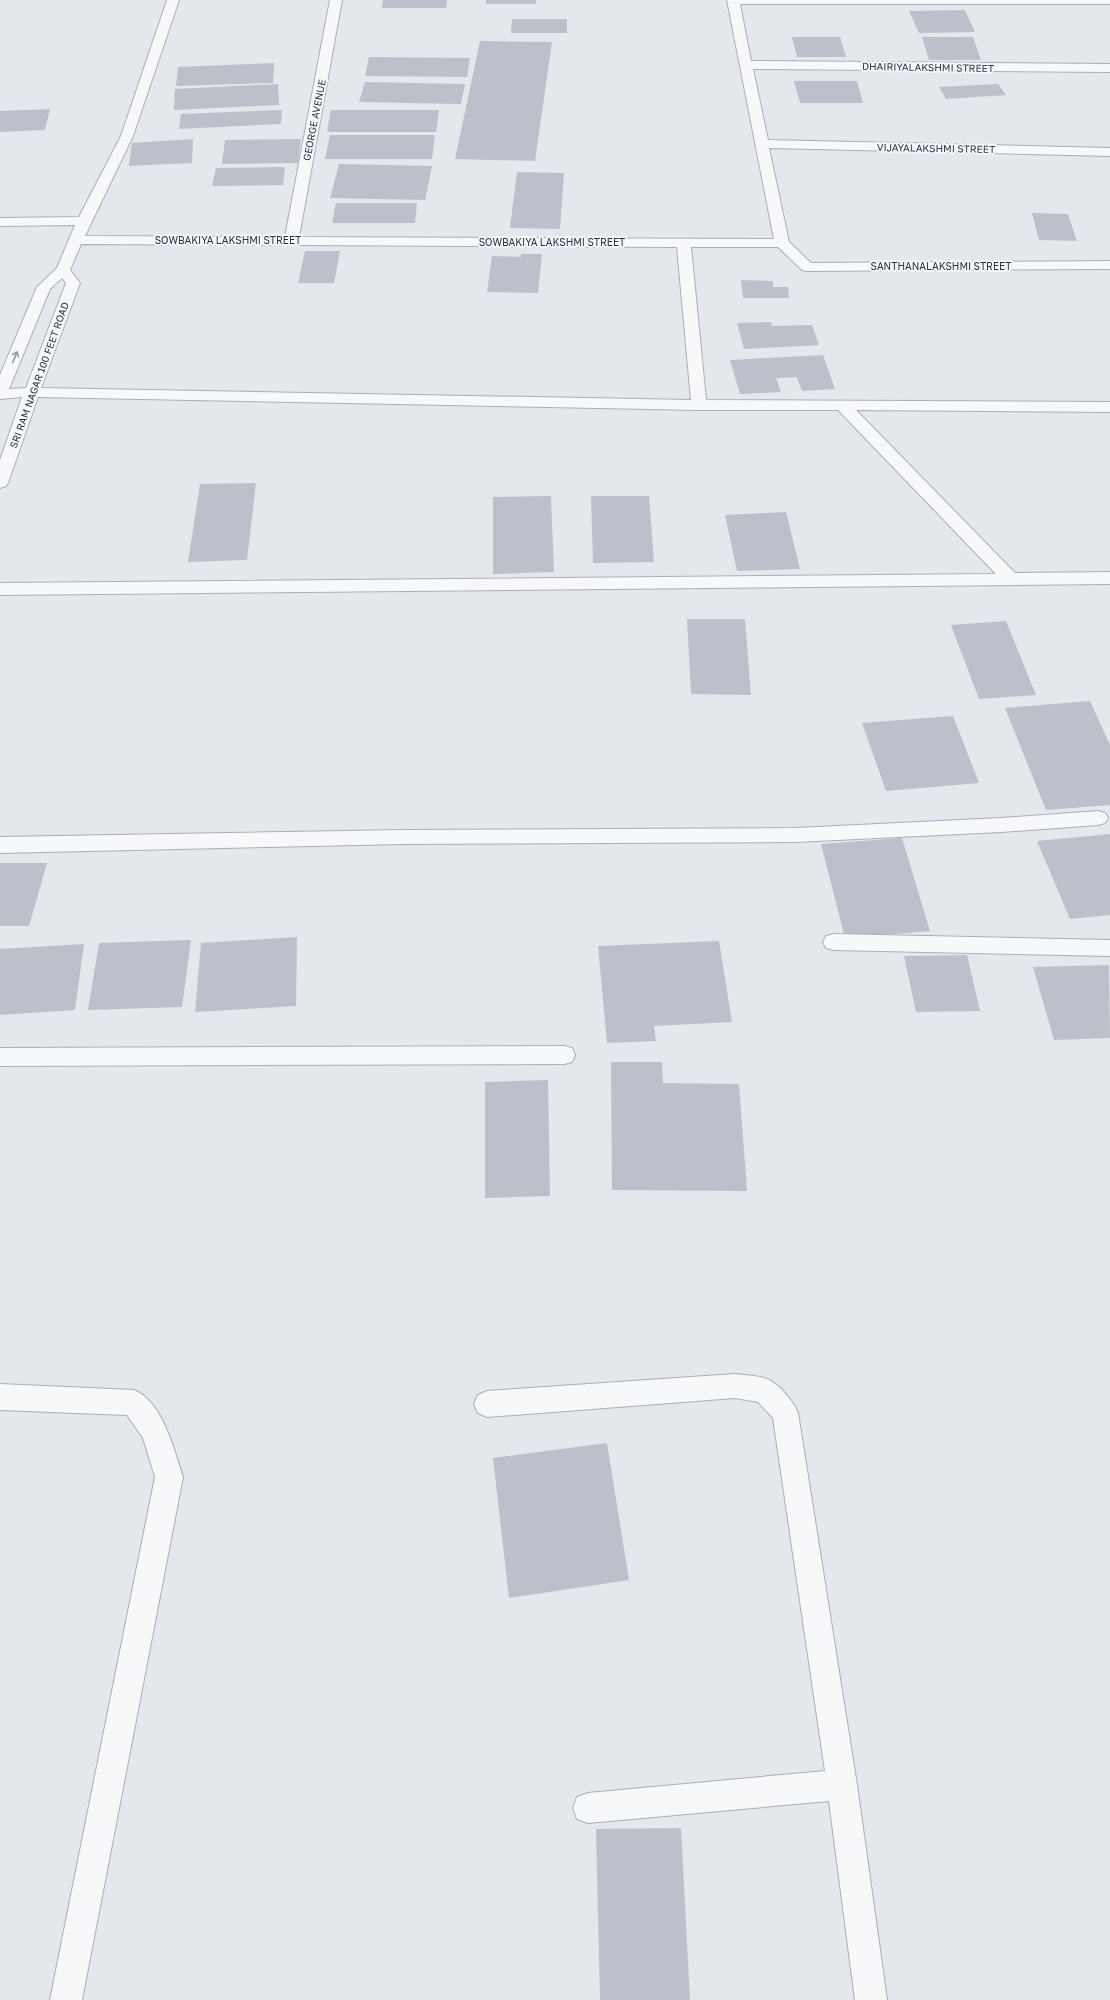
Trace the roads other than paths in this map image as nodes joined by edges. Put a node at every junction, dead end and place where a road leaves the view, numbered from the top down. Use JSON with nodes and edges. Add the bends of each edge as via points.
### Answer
{"nodes":[{"id":1,"x":173,"y":0,"type":"edge"},
{"id":2,"x":336,"y":0,"type":"edge"},
{"id":3,"x":733,"y":1,"type":"edge"},
{"id":4,"x":1110,"y":1,"type":"edge"},
{"id":5,"x":746,"y":65,"type":"junction"},
{"id":6,"x":1110,"y":68,"type":"edge"},
{"id":7,"x":762,"y":144,"type":"junction"},
{"id":8,"x":1110,"y":152,"type":"edge"},
{"id":9,"x":84,"y":221,"type":"junction"},
{"id":10,"x":0,"y":222,"type":"edge"},
{"id":11,"x":76,"y":240,"type":"junction"},
{"id":12,"x":291,"y":240,"type":"junction"},
{"id":13,"x":684,"y":242,"type":"junction"},
{"id":14,"x":782,"y":243,"type":"junction"},
{"id":15,"x":1110,"y":265,"type":"edge"},
{"id":16,"x":63,"y":270,"type":"junction"},
{"id":17,"x":32,"y":392,"type":"junction"},
{"id":18,"x":0,"y":394,"type":"edge"},
{"id":19,"x":699,"y":405,"type":"junction"},
{"id":20,"x":843,"y":406,"type":"junction"},
{"id":21,"x":1110,"y":407,"type":"edge"},
{"id":22,"x":0,"y":483,"type":"edge"},
{"id":23,"x":1009,"y":577,"type":"junction"},
{"id":24,"x":1110,"y":578,"type":"edge"},
{"id":25,"x":0,"y":589,"type":"edge"},
{"id":26,"x":1098,"y":818,"type":"dead end"},
{"id":27,"x":0,"y":845,"type":"edge"},
{"id":28,"x":834,"y":942,"type":"dead end"},
{"id":29,"x":1110,"y":948,"type":"edge"},
{"id":30,"x":564,"y":1054,"type":"dead end"},
{"id":31,"x":0,"y":1057,"type":"edge"},
{"id":32,"x":0,"y":1397,"type":"edge"},
{"id":33,"x":487,"y":1404,"type":"dead end"},
{"id":34,"x":842,"y":1785,"type":"junction"},
{"id":35,"x":588,"y":1808,"type":"dead end"},
{"id":36,"x":66,"y":2000,"type":"edge"},
{"id":37,"x":871,"y":2000,"type":"edge"}],
"edges":[{"from":1,"to":9,"type":"street","via":[[127,136]]},
{"from":2,"to":12,"type":"street","name":"GEORGE AVENUE"},
{"from":3,"to":4,"type":"street"},
{"from":3,"to":5,"type":"street"},
{"from":5,"to":6,"type":"street","name":"DHAIRIYALAKSHMI STREET"},
{"from":5,"to":7,"type":"street"},
{"from":7,"to":8,"type":"street","name":"VIJAYALAKSHMI STREET"},
{"from":7,"to":14,"type":"street"},
{"from":9,"to":10,"type":"street"},
{"from":9,"to":11,"type":"street"},
{"from":11,"to":12,"type":"street","name":"SOWBAKIYA LAKSHMI STREET"},
{"from":11,"to":16,"type":"street"},
{"from":12,"to":13,"type":"street","name":"SOWBAKIYA LAKSHMI STREET"},
{"from":13,"to":14,"type":"street","name":"SOWBAKIYA LAKSHMI STREET"},
{"from":13,"to":19,"type":"street"},
{"from":14,"to":15,"type":"street","name":"SANTHANALAKSHMI STREET","via":[[807,267]]},
{"from":16,"to":17,"type":"street","name":"SRI RAM NAGAR 100 FEET ROAD","via":[[73,283]]},
{"from":18,"to":16,"type":"street","one_way":true,"via":[[44,287]]},
{"from":17,"to":18,"type":"street"},
{"from":17,"to":19,"type":"street"},
{"from":17,"to":22,"type":"street","name":"SRI RAM NAGAR 100 FEET ROAD"},
{"from":19,"to":20,"type":"street"},
{"from":20,"to":21,"type":"street"},
{"from":20,"to":23,"type":"street"},
{"from":23,"to":24,"type":"street"},
{"from":23,"to":25,"type":"street"},
{"from":26,"to":27,"type":"street","via":[[796,835],[405,837]]},
{"from":28,"to":29,"type":"street"},
{"from":30,"to":31,"type":"street"},
{"from":32,"to":36,"type":"street","via":[[134,1403],[154,1431],[169,1476]]},
{"from":33,"to":34,"type":"street","via":[[735,1386],[765,1390],[785,1413]]},
{"from":34,"to":35,"type":"street"},
{"from":34,"to":37,"type":"street"}]}
